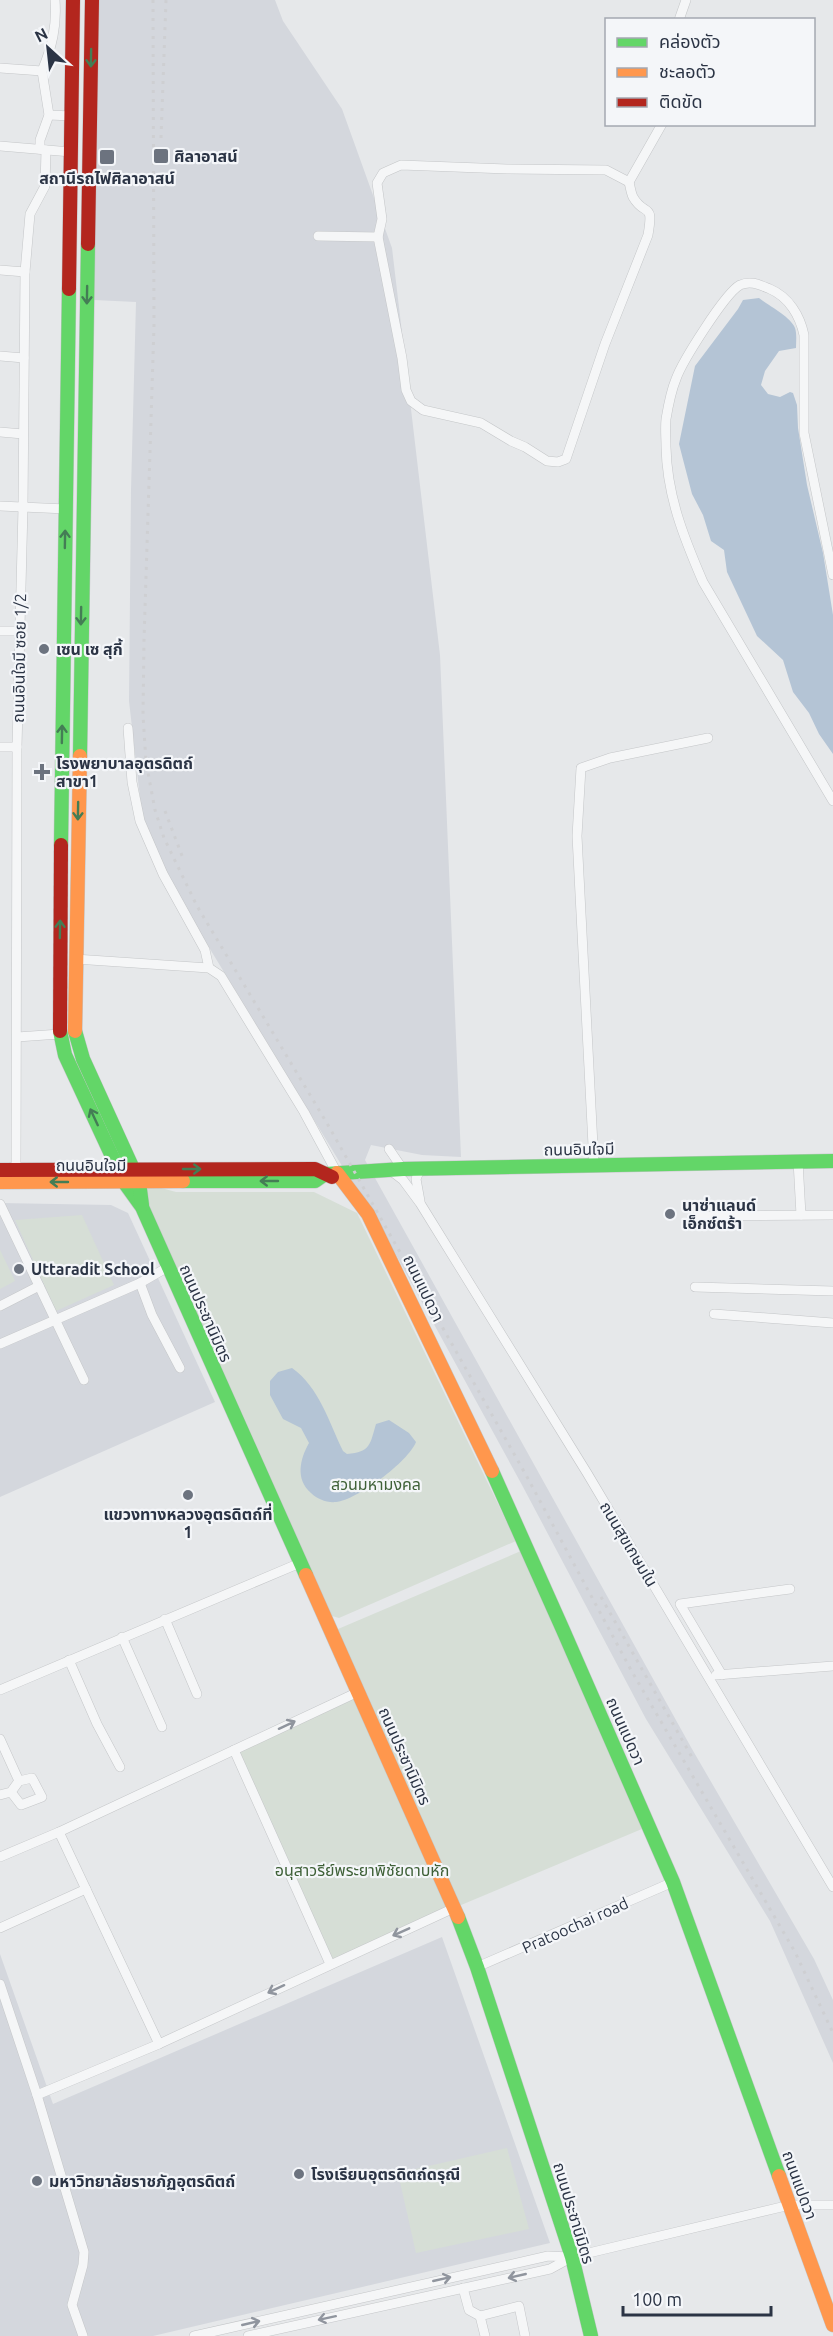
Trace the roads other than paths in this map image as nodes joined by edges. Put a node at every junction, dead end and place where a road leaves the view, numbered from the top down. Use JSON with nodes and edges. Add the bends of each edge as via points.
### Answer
{"nodes":[{"id":1,"x":55,"y":0,"type":"edge"},
{"id":2,"x":73,"y":0,"type":"edge"},
{"id":3,"x":92,"y":0,"type":"edge"},
{"id":4,"x":686,"y":0,"type":"edge"},
{"id":5,"x":680,"y":18,"type":"edge"},
{"id":6,"x":52,"y":46,"type":"junction"},
{"id":7,"x":73,"y":46,"type":"junction"},
{"id":8,"x":0,"y":68,"type":"edge"},
{"id":9,"x":42,"y":71,"type":"junction"},
{"id":10,"x":48,"y":114,"type":"junction"},
{"id":11,"x":72,"y":116,"type":"junction"},
{"id":12,"x":661,"y":126,"type":"edge"},
{"id":13,"x":0,"y":146,"type":"edge"},
{"id":14,"x":43,"y":150,"type":"junction"},
{"id":15,"x":71,"y":152,"type":"junction"},
{"id":16,"x":629,"y":182,"type":"junction"},
{"id":17,"x":318,"y":236,"type":"dead end"},
{"id":18,"x":378,"y":237,"type":"junction"},
{"id":19,"x":69,"y":268,"type":"junction"},
{"id":20,"x":87,"y":269,"type":"junction"},
{"id":21,"x":0,"y":270,"type":"edge"},
{"id":22,"x":25,"y":272,"type":"junction"},
{"id":23,"x":0,"y":356,"type":"edge"},
{"id":24,"x":24,"y":358,"type":"junction"},
{"id":25,"x":0,"y":432,"type":"edge"},
{"id":26,"x":23,"y":434,"type":"junction"},
{"id":27,"x":0,"y":506,"type":"edge"},
{"id":28,"x":23,"y":507,"type":"junction"},
{"id":29,"x":66,"y":509,"type":"junction"},
{"id":30,"x":833,"y":575,"type":"edge"},
{"id":31,"x":0,"y":631,"type":"edge"},
{"id":32,"x":20,"y":631,"type":"junction"},
{"id":33,"x":128,"y":728,"type":"dead end"},
{"id":34,"x":708,"y":738,"type":"dead end"},
{"id":35,"x":0,"y":747,"type":"edge"},
{"id":36,"x":17,"y":747,"type":"junction"},
{"id":37,"x":833,"y":801,"type":"edge"},
{"id":38,"x":75,"y":959,"type":"junction"},
{"id":39,"x":209,"y":968,"type":"junction"},
{"id":40,"x":60,"y":1034,"type":"junction"},
{"id":41,"x":17,"y":1036,"type":"junction"},
{"id":42,"x":389,"y":1149,"type":"dead end"},
{"id":43,"x":798,"y":1161,"type":"junction"},
{"id":44,"x":833,"y":1161,"type":"edge"},
{"id":45,"x":594,"y":1165,"type":"junction"},
{"id":46,"x":397,"y":1169,"type":"junction"},
{"id":47,"x":420,"y":1169,"type":"junction"},
{"id":48,"x":0,"y":1170,"type":"edge"},
{"id":49,"x":16,"y":1170,"type":"junction"},
{"id":50,"x":355,"y":1171,"type":"junction"},
{"id":51,"x":331,"y":1174,"type":"junction"},
{"id":52,"x":122,"y":1176,"type":"junction"},
{"id":53,"x":136,"y":1176,"type":"junction"},
{"id":54,"x":0,"y":1182,"type":"edge"},
{"id":55,"x":348,"y":1191,"type":"junction"},
{"id":56,"x":420,"y":1203,"type":"junction"},
{"id":57,"x":0,"y":1204,"type":"edge"},
{"id":58,"x":142,"y":1207,"type":"junction"},
{"id":59,"x":801,"y":1215,"type":"junction"},
{"id":60,"x":833,"y":1215,"type":"edge"},
{"id":61,"x":699,"y":1216,"type":"dead end"},
{"id":62,"x":168,"y":1267,"type":"junction"},
{"id":63,"x":140,"y":1283,"type":"junction"},
{"id":64,"x":39,"y":1286,"type":"junction"},
{"id":65,"x":695,"y":1287,"type":"dead end"},
{"id":66,"x":833,"y":1291,"type":"edge"},
{"id":67,"x":0,"y":1306,"type":"edge"},
{"id":68,"x":714,"y":1314,"type":"dead end"},
{"id":69,"x":55,"y":1319,"type":"junction"},
{"id":70,"x":833,"y":1323,"type":"edge"},
{"id":71,"x":0,"y":1344,"type":"edge"},
{"id":72,"x":180,"y":1368,"type":"dead end"},
{"id":73,"x":84,"y":1380,"type":"dead end"},
{"id":74,"x":300,"y":1563,"type":"junction"},
{"id":75,"x":790,"y":1589,"type":"dead end"},
{"id":76,"x":165,"y":1619,"type":"junction"},
{"id":77,"x":122,"y":1637,"type":"junction"},
{"id":78,"x":69,"y":1660,"type":"junction"},
{"id":79,"x":833,"y":1666,"type":"edge"},
{"id":80,"x":722,"y":1675,"type":"junction"},
{"id":81,"x":707,"y":1676,"type":"junction"},
{"id":82,"x":0,"y":1690,"type":"edge"},
{"id":83,"x":358,"y":1692,"type":"junction"},
{"id":84,"x":197,"y":1694,"type":"dead end"},
{"id":85,"x":162,"y":1727,"type":"dead end"},
{"id":86,"x":0,"y":1739,"type":"edge"},
{"id":87,"x":234,"y":1750,"type":"junction"},
{"id":88,"x":120,"y":1767,"type":"dead end"},
{"id":89,"x":20,"y":1781,"type":"junction"},
{"id":90,"x":12,"y":1792,"type":"junction"},
{"id":91,"x":0,"y":1795,"type":"edge"},
{"id":92,"x":59,"y":1832,"type":"junction"},
{"id":93,"x":0,"y":1857,"type":"edge"},
{"id":94,"x":673,"y":1882,"type":"junction"},
{"id":95,"x":833,"y":1887,"type":"edge"},
{"id":96,"x":86,"y":1888,"type":"junction"},
{"id":97,"x":454,"y":1908,"type":"junction"},
{"id":98,"x":0,"y":1928,"type":"edge"},
{"id":99,"x":330,"y":1964,"type":"junction"},
{"id":100,"x":477,"y":1967,"type":"junction"},
{"id":101,"x":0,"y":1984,"type":"edge"},
{"id":102,"x":159,"y":2043,"type":"junction"},
{"id":103,"x":37,"y":2095,"type":"junction"},
{"id":104,"x":790,"y":2205,"type":"junction"},
{"id":105,"x":833,"y":2205,"type":"edge"},
{"id":106,"x":572,"y":2258,"type":"junction"},
{"id":107,"x":463,"y":2288,"type":"junction"},
{"id":108,"x":480,"y":2316,"type":"junction"},
{"id":109,"x":833,"y":2325,"type":"edge"},
{"id":110,"x":83,"y":2336,"type":"edge"},
{"id":111,"x":194,"y":2336,"type":"edge"},
{"id":112,"x":248,"y":2336,"type":"edge"},
{"id":113,"x":485,"y":2336,"type":"edge"},
{"id":114,"x":525,"y":2336,"type":"edge"},
{"id":115,"x":591,"y":2336,"type":"edge"}],
"edges":[{"from":1,"to":6,"type":"street","via":[[57,19]]},
{"from":2,"to":7,"type":"main road","name":"ถนนประชานิมิตร"},
{"from":3,"to":20,"type":"main road","name":"ถนนประชานิมิตร","one_way":true},
{"from":4,"to":5,"type":"street"},
{"from":6,"to":7,"type":"street"},
{"from":6,"to":9,"type":"street"},
{"from":7,"to":11,"type":"main road","name":"ถนนประชานิมิตร"},
{"from":8,"to":9,"type":"street"},
{"from":9,"to":10,"type":"street"},
{"from":10,"to":11,"type":"street"},
{"from":10,"to":14,"type":"street","name":"ถนนอินใจมี ซอย 1/2","via":[[41,133]]},
{"from":11,"to":15,"type":"main road","name":"ถนนประชานิมิตร"},
{"from":12,"to":16,"type":"street"},
{"from":13,"to":14,"type":"street"},
{"from":14,"to":15,"type":"street"},
{"from":14,"to":22,"type":"street","name":"ถนนอินใจมี ซอย 1/2","via":[[45,186],[30,214]]},
{"from":15,"to":19,"type":"main road","name":"ถนนประชานิมิตร"},
{"from":16,"to":18,"type":"street","via":[[606,170],[401,165],[383,173],[377,183],[382,219]]},
{"from":16,"to":18,"type":"street","via":[[633,197],[648,209],[651,217],[648,235],[566,459],[558,462],[547,461],[481,423],[423,410],[411,401]]},
{"from":17,"to":18,"type":"street"},
{"from":19,"to":20,"type":"main road"},
{"from":19,"to":29,"type":"main road","name":"ถนนประชานิมิตร"},
{"from":20,"to":38,"type":"main road","name":"ถนนประชานิมิตร","one_way":true},
{"from":21,"to":22,"type":"street"},
{"from":22,"to":24,"type":"street","name":"ถนนอินใจมี ซอย 1/2"},
{"from":23,"to":24,"type":"street"},
{"from":24,"to":26,"type":"street","name":"ถนนอินใจมี ซอย 1/2"},
{"from":25,"to":26,"type":"street"},
{"from":26,"to":28,"type":"street","name":"ถนนอินใจมี ซอย 1/2"},
{"from":27,"to":28,"type":"street"},
{"from":28,"to":29,"type":"street"},
{"from":28,"to":32,"type":"street","name":"ถนนอินใจมี ซอย 1/2"},
{"from":40,"to":29,"type":"main road","name":"ถนนประชานิมิตร","one_way":true},
{"from":30,"to":37,"type":"street","via":[[804,433],[801,321],[776,291],[755,282],[739,285],[687,356],[675,380],[666,421],[670,493],[703,582]]},
{"from":31,"to":32,"type":"street"},
{"from":32,"to":36,"type":"street","name":"ถนนอินใจมี ซอย 1/2"},
{"from":33,"to":39,"type":"street","via":[[140,821],[163,874],[205,950]]},
{"from":34,"to":45,"type":"street","via":[[610,758],[581,768],[577,836]]},
{"from":35,"to":36,"type":"street"},
{"from":36,"to":41,"type":"street","name":"ถนนอินใจมี ซอย 1/2"},
{"from":38,"to":39,"type":"street"},
{"from":38,"to":53,"type":"main road","name":"ถนนประชานิมิตร","via":[[76,1041]]},
{"from":39,"to":51,"type":"street","via":[[221,976],[238,1001],[304,1112]]},
{"from":40,"to":41,"type":"street"},
{"from":52,"to":40,"type":"main road","name":"ถนนประชานิมิตร","one_way":true,"via":[[65,1055]]},
{"from":41,"to":49,"type":"street","name":"ถนนอินใจมี ซอย 1/2"},
{"from":42,"to":46,"type":"street","name":"ถนนสุขเกษมใน"},
{"from":43,"to":44,"type":"main road","name":"ถนนอินใจมี"},
{"from":43,"to":45,"type":"main road","name":"ถนนอินใจมี"},
{"from":43,"to":59,"type":"street"},
{"from":45,"to":47,"type":"main road","name":"ถนนอินใจมี"},
{"from":46,"to":47,"type":"main road","name":"ถนนอินใจมี"},
{"from":46,"to":50,"type":"main road","name":"ถนนอินใจมี"},
{"from":46,"to":56,"type":"street","name":"ถนนสุขเกษมใน"},
{"from":47,"to":56,"type":"street","name":"ถนนสุขเกษมใน","via":[[416,1179]]},
{"from":48,"to":49,"type":"main road","name":"ถนนอินใจมี"},
{"from":49,"to":52,"type":"main road","name":"ถนนอินใจมี"},
{"from":50,"to":51,"type":"main road","name":"ถนนอินใจมี"},
{"from":50,"to":55,"type":"main road","via":[[349,1179]]},
{"from":51,"to":53,"type":"main road","name":"ถนนอินใจมี","via":[[315,1181]]},
{"from":51,"to":55,"type":"main road","name":"ถนนแปดวา"},
{"from":52,"to":53,"type":"main road","name":"ถนนอินใจมี"},
{"from":52,"to":54,"type":"main road","name":"ถนนอินใจมี","one_way":true},
{"from":52,"to":58,"type":"main road","name":"ถนนประชานิมิตร"},
{"from":53,"to":58,"type":"main road","name":"ถนนประชานิมิตร"},
{"from":55,"to":94,"type":"main road","name":"ถนนแปดวา","via":[[368,1214],[434,1345],[528,1548]]},
{"from":56,"to":81,"type":"street","name":"ถนนสุขเกษมใน"},
{"from":57,"to":64,"type":"street"},
{"from":58,"to":62,"type":"main road","name":"ถนนประชานิมิตร"},
{"from":59,"to":60,"type":"street"},
{"from":59,"to":61,"type":"street"},
{"from":62,"to":63,"type":"street"},
{"from":62,"to":74,"type":"main road","name":"ถนนประชานิมิตร"},
{"from":63,"to":69,"type":"street"},
{"from":63,"to":72,"type":"street"},
{"from":64,"to":67,"type":"street"},
{"from":64,"to":69,"type":"street"},
{"from":65,"to":66,"type":"street"},
{"from":68,"to":70,"type":"street"},
{"from":69,"to":71,"type":"street"},
{"from":69,"to":73,"type":"street"},
{"from":74,"to":76,"type":"street"},
{"from":74,"to":83,"type":"main road","name":"ถนนประชานิมิตร"},
{"from":75,"to":80,"type":"street","via":[[680,1604]]},
{"from":76,"to":77,"type":"street"},
{"from":76,"to":84,"type":"street"},
{"from":77,"to":78,"type":"street"},
{"from":77,"to":85,"type":"street"},
{"from":78,"to":82,"type":"street"},
{"from":78,"to":88,"type":"street"},
{"from":79,"to":80,"type":"street"},
{"from":80,"to":81,"type":"street"},
{"from":81,"to":95,"type":"street","name":"ถนนสุขเกษมใน"},
{"from":87,"to":83,"type":"street","one_way":true},
{"from":83,"to":97,"type":"main road","name":"ถนนประชานิมิตร"},
{"from":86,"to":89,"type":"street"},
{"from":87,"to":92,"type":"street"},
{"from":87,"to":99,"type":"street"},
{"from":89,"to":90,"type":"street"},
{"from":89,"to":90,"type":"street","via":[[32,1778],[42,1797],[21,1805]]},
{"from":90,"to":91,"type":"street"},
{"from":92,"to":93,"type":"street"},
{"from":92,"to":96,"type":"street"},
{"from":94,"to":100,"type":"street","name":"Pratoochai road"},
{"from":94,"to":104,"type":"main road","name":"ถนนแปดวา"},
{"from":96,"to":98,"type":"street"},
{"from":96,"to":102,"type":"street"},
{"from":97,"to":99,"type":"street","one_way":true},
{"from":97,"to":100,"type":"main road","name":"ถนนประชานิมิตร"},
{"from":99,"to":102,"type":"street","one_way":true},
{"from":100,"to":106,"type":"main road","name":"ถนนประชานิมิตร"},
{"from":101,"to":103,"type":"street"},
{"from":102,"to":103,"type":"street"},
{"from":103,"to":110,"type":"street","via":[[84,2252],[72,2305]]},
{"from":104,"to":105,"type":"street"},
{"from":104,"to":106,"type":"street"},
{"from":104,"to":109,"type":"main road","name":"ถนนแปดวา"},
{"from":106,"to":107,"type":"street","one_way":true,"via":[[550,2269]]},
{"from":111,"to":106,"type":"street","one_way":true,"via":[[548,2256]]},
{"from":106,"to":115,"type":"main road","name":"ถนนประชานิมิตร"},
{"from":107,"to":108,"type":"street","via":[[469,2310]]},
{"from":107,"to":112,"type":"street","one_way":true},
{"from":108,"to":113,"type":"street"},
{"from":108,"to":114,"type":"street","via":[[519,2306]]}]}
